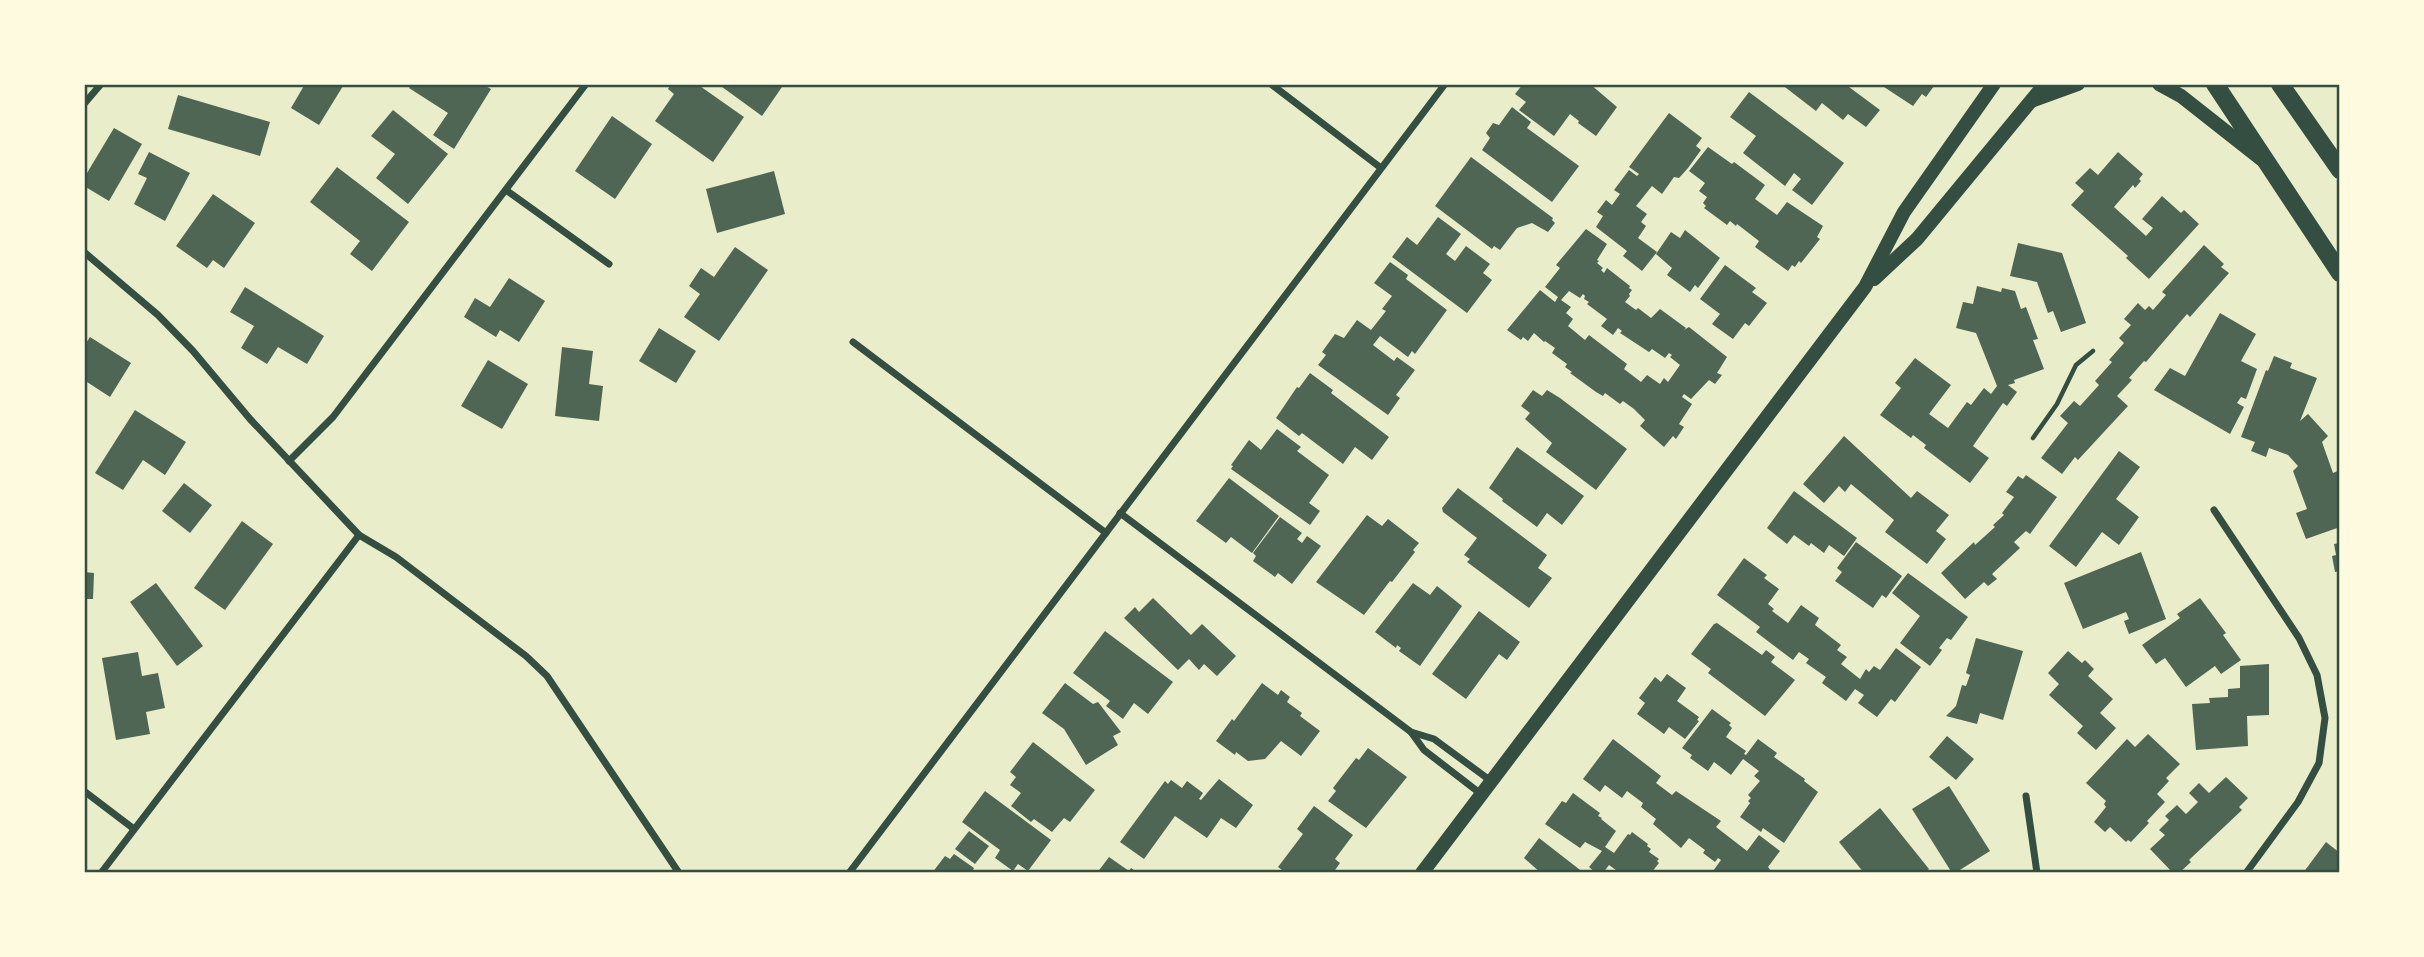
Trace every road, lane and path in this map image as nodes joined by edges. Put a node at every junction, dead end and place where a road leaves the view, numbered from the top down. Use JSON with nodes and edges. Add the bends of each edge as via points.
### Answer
{"nodes":[{"id":1,"x":101,"y":84,"type":"edge"},
{"id":2,"x":586,"y":84,"type":"edge"},
{"id":3,"x":1271,"y":84,"type":"edge"},
{"id":4,"x":1445,"y":84,"type":"edge"},
{"id":5,"x":1994,"y":84,"type":"edge"},
{"id":6,"x":2045,"y":84,"type":"edge"},
{"id":7,"x":2078,"y":84,"type":"edge"},
{"id":8,"x":2159,"y":84,"type":"edge"},
{"id":9,"x":2215,"y":84,"type":"edge"},
{"id":10,"x":2280,"y":84,"type":"edge"},
{"id":11,"x":2032,"y":100,"type":"junction"},
{"id":12,"x":84,"y":104,"type":"edge"},
{"id":13,"x":2268,"y":164,"type":"junction"},
{"id":14,"x":1381,"y":168,"type":"junction"},
{"id":15,"x":2340,"y":170,"type":"edge"},
{"id":16,"x":506,"y":190,"type":"junction"},
{"id":17,"x":84,"y":252,"type":"edge"},
{"id":18,"x":609,"y":264,"type":"dead end"},
{"id":19,"x":2340,"y":273,"type":"edge"},
{"id":20,"x":1865,"y":287,"type":"junction"},
{"id":21,"x":853,"y":342,"type":"dead end"},
{"id":22,"x":2093,"y":351,"type":"dead end"},
{"id":23,"x":2033,"y":438,"type":"dead end"},
{"id":24,"x":289,"y":461,"type":"junction"},
{"id":25,"x":2214,"y":510,"type":"dead end"},
{"id":26,"x":1120,"y":513,"type":"junction"},
{"id":27,"x":1106,"y":533,"type":"junction"},
{"id":28,"x":359,"y":535,"type":"junction"},
{"id":29,"x":1411,"y":732,"type":"junction"},
{"id":30,"x":1491,"y":781,"type":"junction"},
{"id":31,"x":84,"y":791,"type":"edge"},
{"id":32,"x":1481,"y":794,"type":"junction"},
{"id":33,"x":2026,"y":796,"type":"dead end"},
{"id":34,"x":134,"y":829,"type":"junction"},
{"id":35,"x":101,"y":873,"type":"edge"},
{"id":36,"x":679,"y":873,"type":"edge"},
{"id":37,"x":849,"y":873,"type":"edge"},
{"id":38,"x":1422,"y":873,"type":"edge"},
{"id":39,"x":2037,"y":873,"type":"edge"},
{"id":40,"x":2246,"y":873,"type":"edge"}],
"edges":[{"from":1,"to":12,"type":"street"},
{"from":2,"to":16,"type":"street"},
{"from":3,"to":14,"type":"street"},
{"from":4,"to":14,"type":"street"},
{"from":5,"to":20,"type":"main road","via":[[1904,212]]},
{"from":6,"to":11,"type":"main road"},
{"from":7,"to":11,"type":"main road"},
{"from":8,"to":13,"type":"main road"},
{"from":9,"to":13,"type":"main road"},
{"from":10,"to":15,"type":"main road"},
{"from":11,"to":20,"type":"main road","via":[[1917,239]]},
{"from":13,"to":19,"type":"main road"},
{"from":14,"to":26,"type":"street"},
{"from":16,"to":18,"type":"street"},
{"from":16,"to":24,"type":"street","via":[[333,417]]},
{"from":17,"to":24,"type":"street","via":[[158,315]]},
{"from":20,"to":30,"type":"main road"},
{"from":21,"to":27,"type":"street"},
{"from":22,"to":23,"type":"path","via":[[2076,365]]},
{"from":24,"to":28,"type":"street"},
{"from":25,"to":40,"type":"street","via":[[2299,638],[2317,675],[2325,718],[2319,763],[2298,802]]},
{"from":26,"to":27,"type":"street"},
{"from":26,"to":29,"type":"street"},
{"from":27,"to":37,"type":"street"},
{"from":28,"to":34,"type":"street"},
{"from":28,"to":36,"type":"street","via":[[396,557],[547,676]]},
{"from":29,"to":30,"type":"street","via":[[1434,739]]},
{"from":29,"to":32,"type":"street","via":[[1424,750]]},
{"from":30,"to":32,"type":"main road"},
{"from":31,"to":34,"type":"street"},
{"from":32,"to":38,"type":"main road"},
{"from":33,"to":39,"type":"street"},
{"from":34,"to":35,"type":"street"}]}
